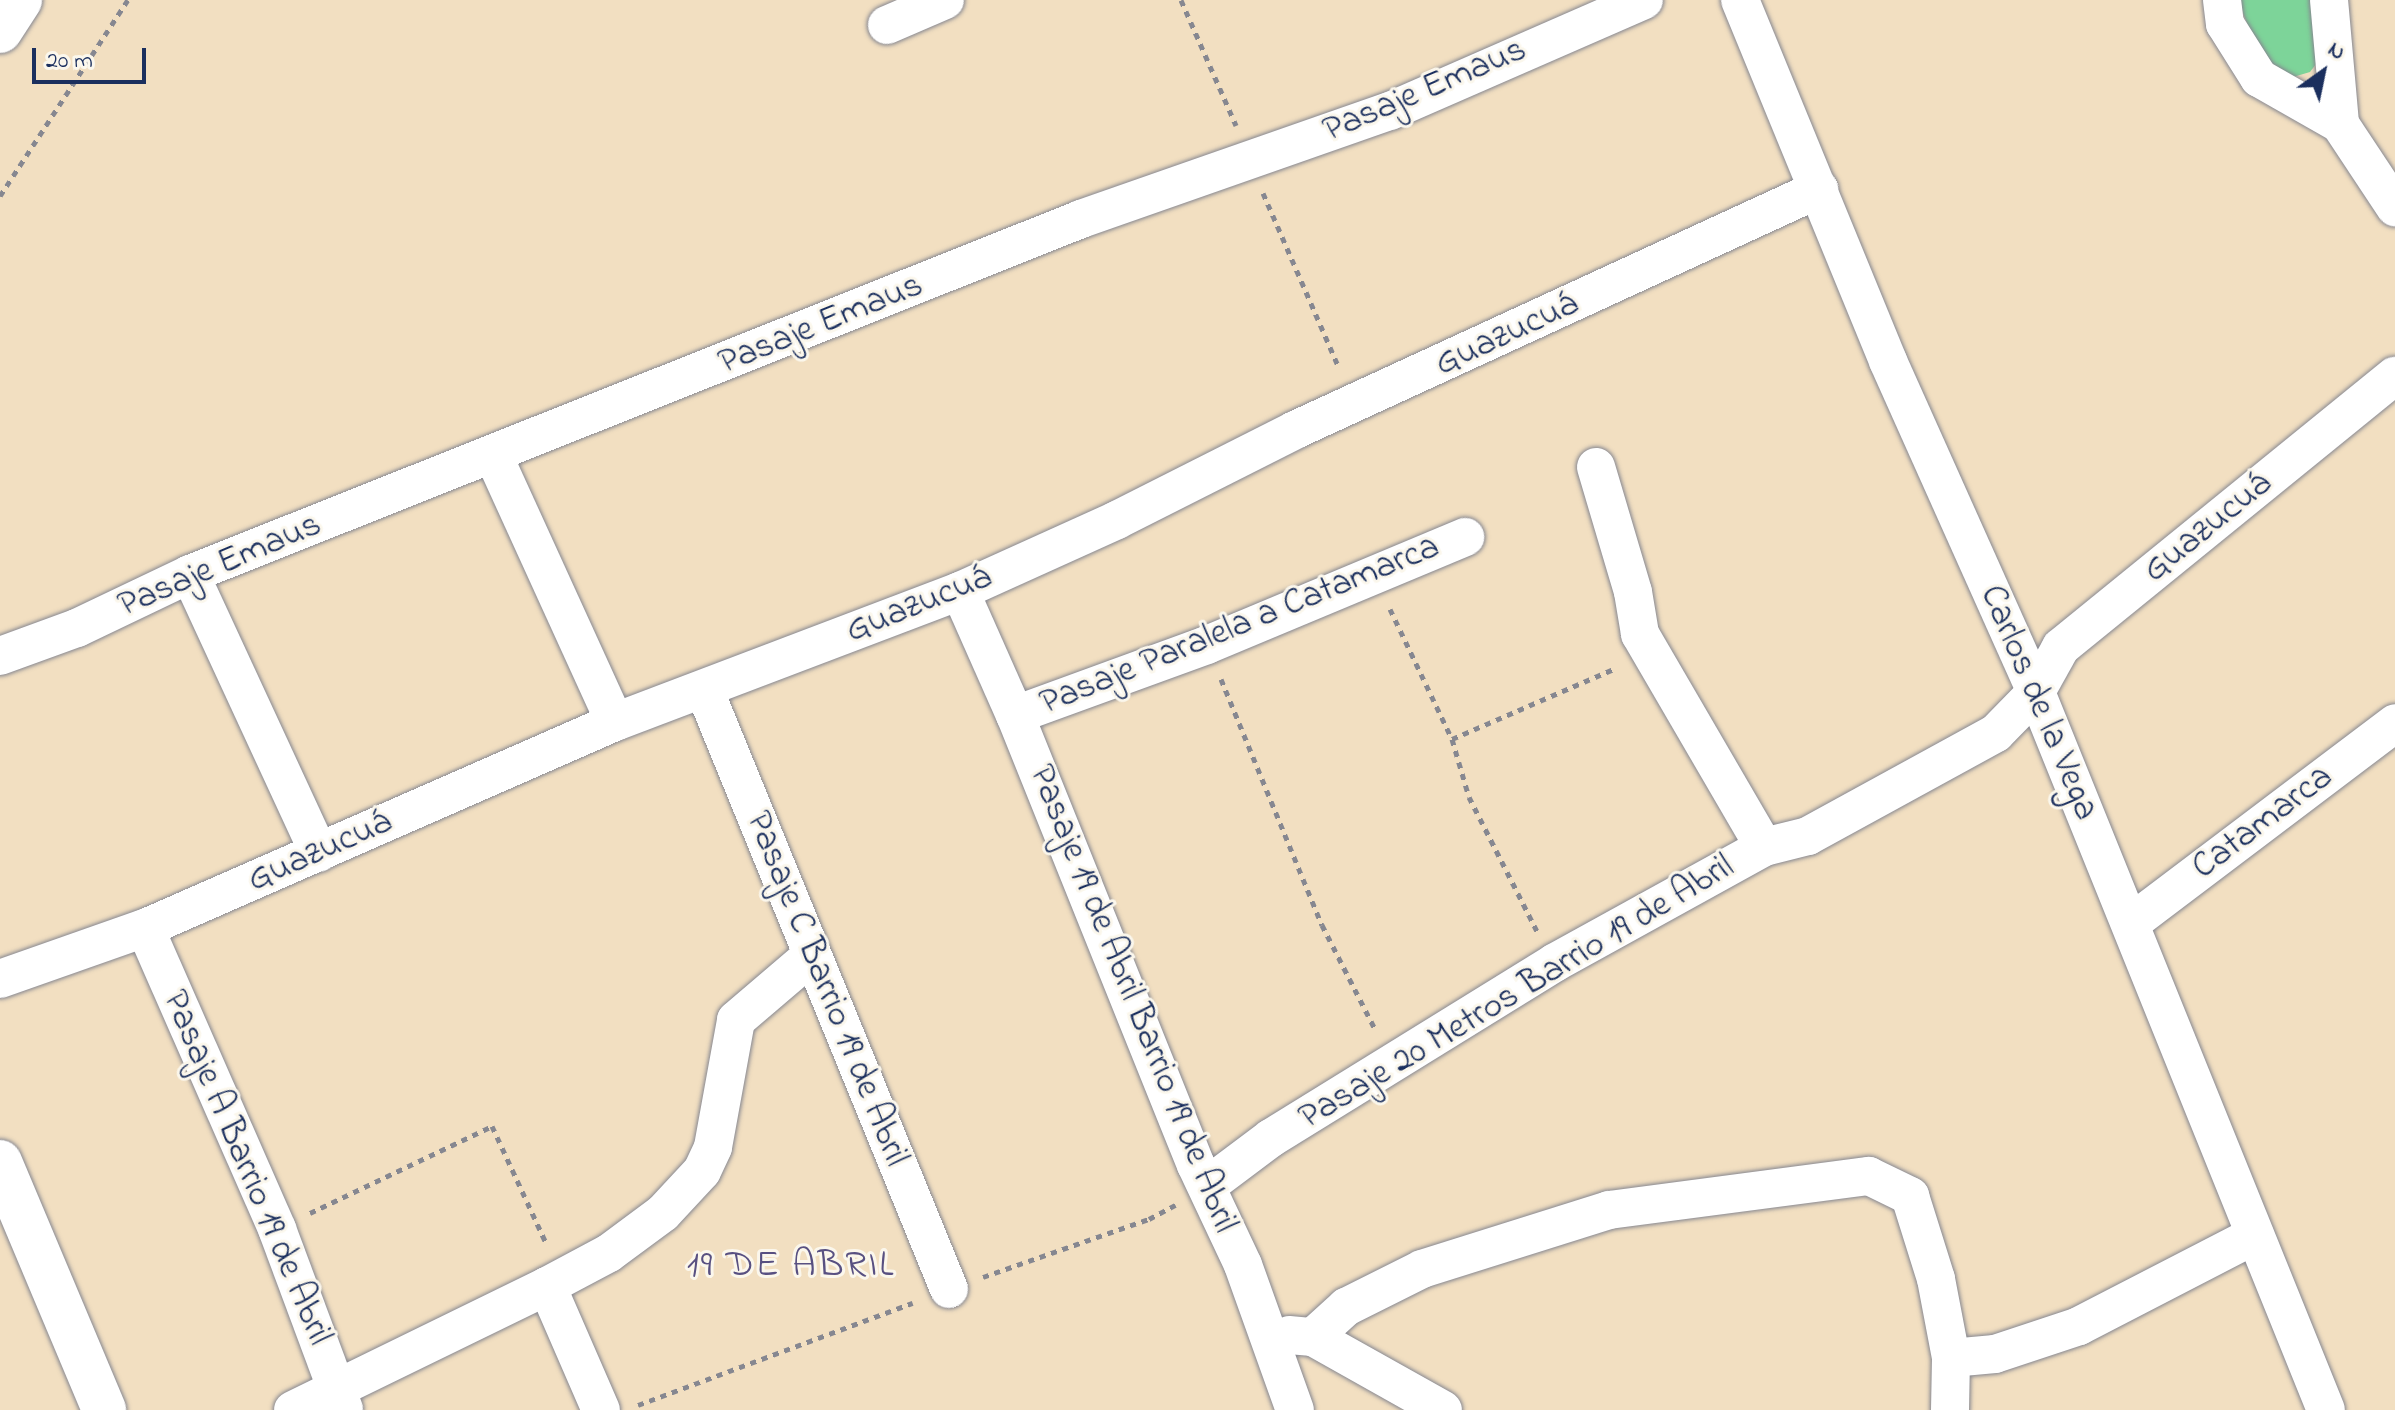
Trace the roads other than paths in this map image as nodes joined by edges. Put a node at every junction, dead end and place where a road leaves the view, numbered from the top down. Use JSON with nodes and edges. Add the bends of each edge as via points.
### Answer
{"nodes":[{"id":1,"x":20,"y":0,"type":"edge"},
{"id":2,"x":945,"y":0,"type":"edge"},
{"id":3,"x":1644,"y":0,"type":"edge"},
{"id":4,"x":1740,"y":0,"type":"edge"},
{"id":5,"x":2222,"y":0,"type":"edge"},
{"id":6,"x":2329,"y":0,"type":"edge"},
{"id":7,"x":887,"y":25,"type":"dead end"},
{"id":8,"x":0,"y":31,"type":"edge"},
{"id":9,"x":2340,"y":124,"type":"junction"},
{"id":10,"x":1819,"y":189,"type":"junction"},
{"id":11,"x":2395,"y":207,"type":"edge"},
{"id":12,"x":2395,"y":376,"type":"edge"},
{"id":13,"x":494,"y":457,"type":"junction"},
{"id":14,"x":1596,"y":467,"type":"dead end"},
{"id":15,"x":1465,"y":537,"type":"dead end"},
{"id":16,"x":190,"y":574,"type":"junction"},
{"id":17,"x":960,"y":591,"type":"junction"},
{"id":18,"x":0,"y":656,"type":"edge"},
{"id":19,"x":704,"y":689,"type":"junction"},
{"id":20,"x":2036,"y":692,"type":"junction"},
{"id":21,"x":1015,"y":715,"type":"junction"},
{"id":22,"x":615,"y":722,"type":"junction"},
{"id":23,"x":2395,"y":723,"type":"edge"},
{"id":24,"x":1764,"y":847,"type":"junction"},
{"id":25,"x":319,"y":853,"type":"junction"},
{"id":26,"x":2131,"y":923,"type":"junction"},
{"id":27,"x":145,"y":928,"type":"junction"},
{"id":28,"x":811,"y":956,"type":"junction"},
{"id":29,"x":0,"y":979,"type":"edge"},
{"id":30,"x":0,"y":1162,"type":"edge"},
{"id":31,"x":1207,"y":1186,"type":"junction"},
{"id":32,"x":2255,"y":1235,"type":"junction"},
{"id":33,"x":554,"y":1282,"type":"junction"},
{"id":34,"x":949,"y":1289,"type":"dead end"},
{"id":35,"x":1270,"y":1336,"type":"junction"},
{"id":36,"x":1313,"y":1337,"type":"junction"},
{"id":37,"x":1951,"y":1358,"type":"junction"},
{"id":38,"x":341,"y":1399,"type":"edge"},
{"id":39,"x":104,"y":1410,"type":"edge"},
{"id":40,"x":293,"y":1410,"type":"edge"},
{"id":41,"x":601,"y":1410,"type":"edge"},
{"id":42,"x":1295,"y":1410,"type":"edge"},
{"id":43,"x":1443,"y":1410,"type":"edge"},
{"id":44,"x":1950,"y":1410,"type":"edge"},
{"id":45,"x":2326,"y":1410,"type":"edge"}],
"edges":[{"from":1,"to":8,"type":"main road"},
{"from":2,"to":7,"type":"street"},
{"from":3,"to":13,"type":"street","name":"Pasaje Emaus","via":[[1390,111],[1081,219]]},
{"from":4,"to":10,"type":"street","name":"Carlos de la Vega"},
{"from":5,"to":9,"type":"street","via":[[2225,24],[2259,78]]},
{"from":6,"to":9,"type":"street"},
{"from":9,"to":11,"type":"street"},
{"from":10,"to":17,"type":"street","name":"Guazucuá"},
{"from":10,"to":20,"type":"street","name":"Carlos de la Vega","via":[[1888,361]]},
{"from":12,"to":20,"type":"street","name":"Guazucuá","via":[[2061,647]]},
{"from":13,"to":16,"type":"street","name":"Pasaje Emaus"},
{"from":13,"to":22,"type":"street"},
{"from":14,"to":24,"type":"street","via":[[1649,654]]},
{"from":15,"to":21,"type":"street","name":"Pasaje Paralela a Catamarca","via":[[1207,645]]},
{"from":16,"to":18,"type":"street","name":"Pasaje Emaus","via":[[77,628]]},
{"from":16,"to":25,"type":"street"},
{"from":17,"to":19,"type":"street","name":"Guazucuá"},
{"from":17,"to":21,"type":"street","name":"Pasaje 19 de Abril Barrio 19 de Abril"},
{"from":19,"to":22,"type":"street","name":"Guazucuá"},
{"from":19,"to":28,"type":"street","name":"Pasaje C Barrio 19 de Abril"},
{"from":20,"to":24,"type":"street","name":"Pasaje 20 Metros Barrio 19 de Abril","via":[[1996,733],[1808,836]]},
{"from":20,"to":26,"type":"street","name":"Carlos de la Vega"},
{"from":21,"to":31,"type":"street","name":"Pasaje 19 de Abril Barrio 19 de Abril"},
{"from":22,"to":25,"type":"street","name":"Guazucuá"},
{"from":23,"to":26,"type":"street","name":"Catamarca"},
{"from":24,"to":31,"type":"street","name":"Pasaje 20 Metros Barrio 19 de Abril","via":[[1554,963],[1271,1138]]},
{"from":25,"to":27,"type":"street","name":"Guazucuá"},
{"from":26,"to":32,"type":"street","name":"Carlos de la Vega"},
{"from":27,"to":29,"type":"street","name":"Guazucuá"},
{"from":27,"to":38,"type":"street","name":"Pasaje A Barrio 19 de Abril","via":[[277,1229]]},
{"from":28,"to":33,"type":"street","via":[[736,1020],[713,1147],[702,1171],[663,1213],[609,1253]]},
{"from":28,"to":34,"type":"street","name":"Pasaje C Barrio 19 de Abril"},
{"from":30,"to":39,"type":"main road"},
{"from":31,"to":35,"type":"street","name":"Pasaje 19 de Abril Barrio 19 de Abril"},
{"from":32,"to":37,"type":"street","via":[[2079,1326],[2005,1351]]},
{"from":32,"to":45,"type":"street","name":"Carlos de la Vega"},
{"from":33,"to":38,"type":"street"},
{"from":33,"to":41,"type":"street"},
{"from":35,"to":36,"type":"street"},
{"from":35,"to":42,"type":"street","name":"Pasaje 19 de Abril Barrio 19 de Abril"},
{"from":36,"to":37,"type":"street","via":[[1346,1307],[1422,1269],[1609,1210],[1869,1176],[1910,1196],[1936,1279]]},
{"from":36,"to":43,"type":"street"},
{"from":37,"to":44,"type":"street"},
{"from":38,"to":40,"type":"street"}]}
